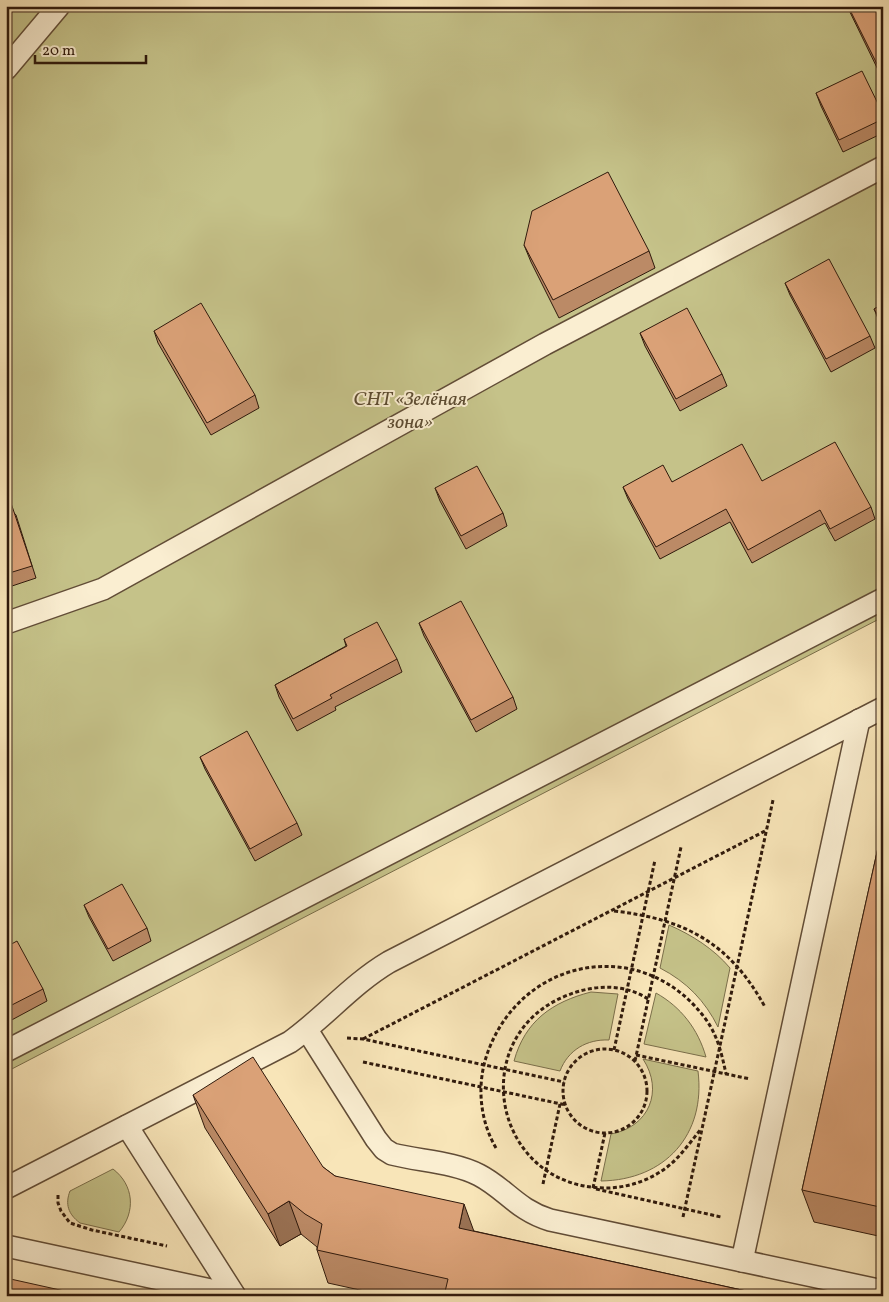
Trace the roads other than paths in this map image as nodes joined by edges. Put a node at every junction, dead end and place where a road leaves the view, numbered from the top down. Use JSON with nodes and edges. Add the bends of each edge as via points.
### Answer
{"nodes":[{"id":1,"x":59,"y":6,"type":"edge"},
{"id":2,"x":6,"y":70,"type":"edge"},
{"id":3,"x":883,"y":167,"type":"edge"},
{"id":4,"x":883,"y":599,"type":"edge"},
{"id":5,"x":6,"y":622,"type":"edge"},
{"id":6,"x":883,"y":708,"type":"edge"},
{"id":7,"x":859,"y":720,"type":"junction"},
{"id":8,"x":309,"y":1032,"type":"junction"},
{"id":9,"x":6,"y":1051,"type":"edge"},
{"id":10,"x":127,"y":1126,"type":"junction"},
{"id":11,"x":6,"y":1188,"type":"edge"},
{"id":12,"x":6,"y":1246,"type":"edge"},
{"id":13,"x":742,"y":1261,"type":"junction"},
{"id":14,"x":883,"y":1291,"type":"edge"},
{"id":15,"x":235,"y":1295,"type":"edge"}],
"edges":[{"from":1,"to":2,"type":"lane"},
{"from":3,"to":5,"type":"lane","via":[[544,344],[103,588]]},
{"from":4,"to":9,"type":"lane"},
{"from":6,"to":7,"type":"lane"},
{"from":7,"to":8,"type":"lane","via":[[389,962],[361,980]]},
{"from":7,"to":13,"type":"lane"},
{"from":8,"to":10,"type":"lane"},
{"from":8,"to":13,"type":"lane","via":[[376,1139],[392,1154],[476,1173],[527,1211],[550,1220]]},
{"from":10,"to":11,"type":"lane"},
{"from":10,"to":15,"type":"lane"},
{"from":12,"to":15,"type":"lane"},
{"from":13,"to":14,"type":"lane"}]}
